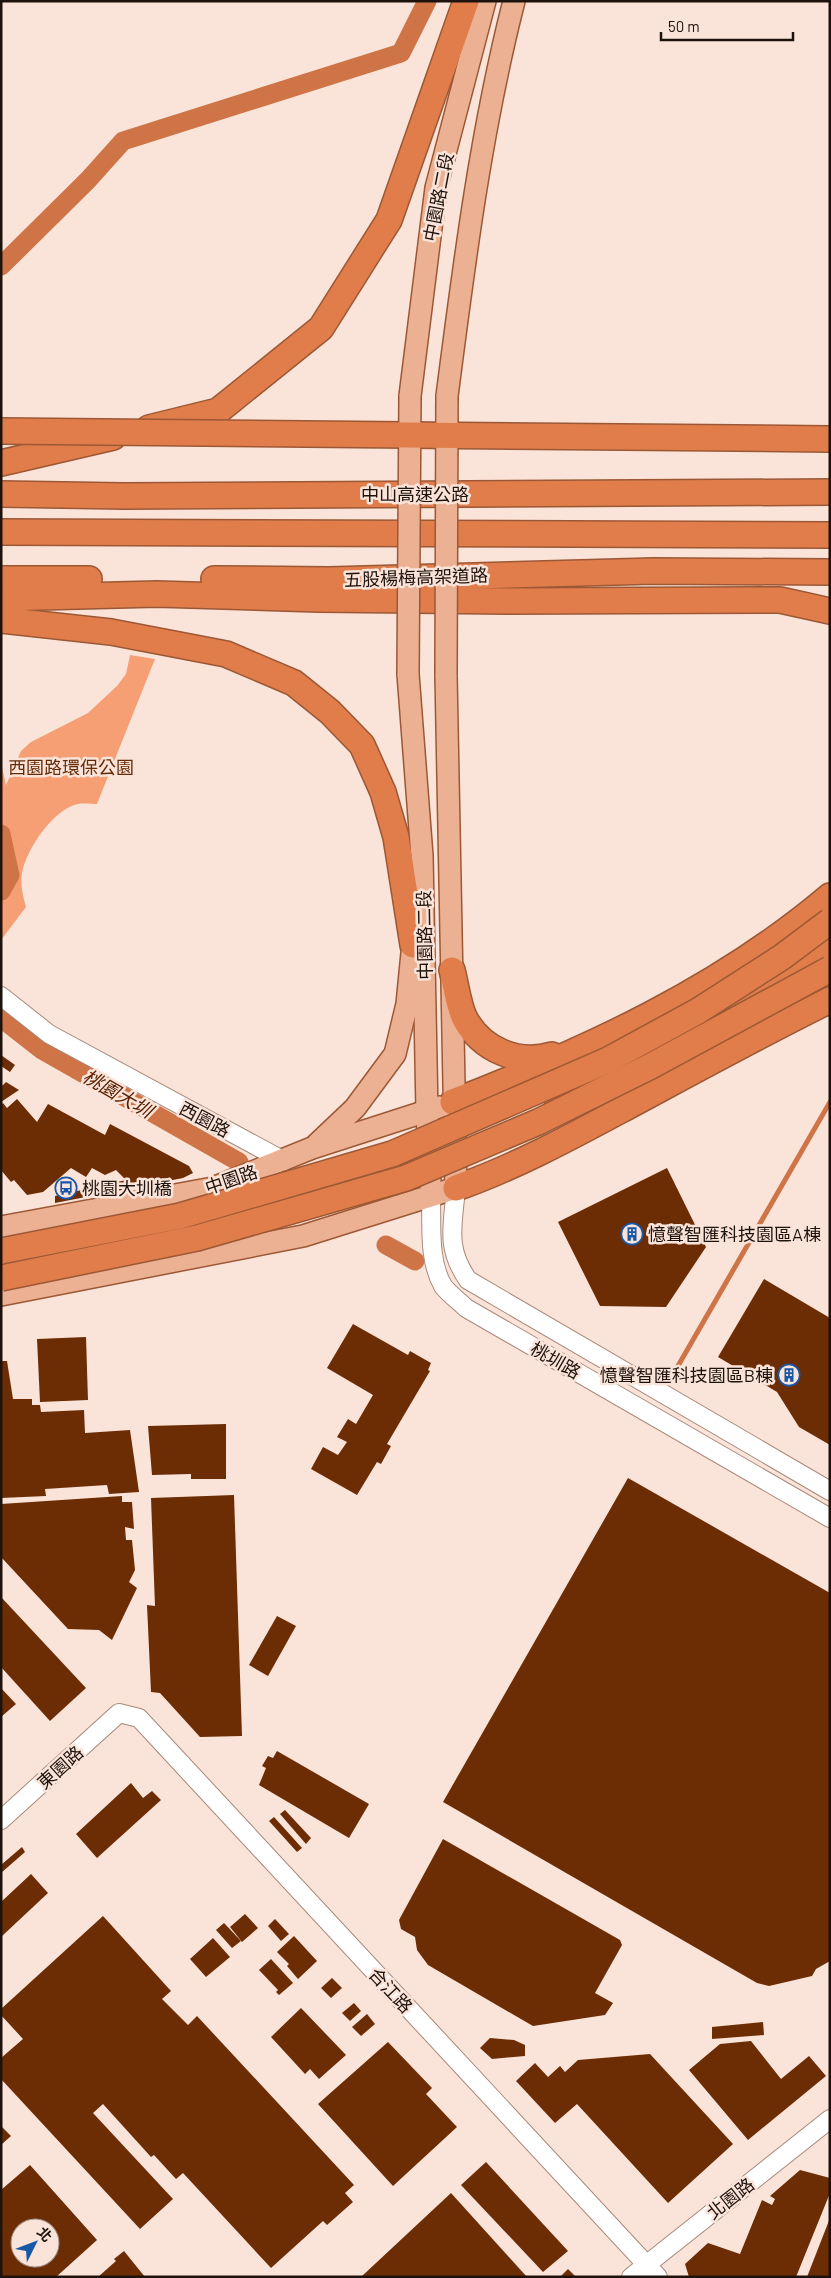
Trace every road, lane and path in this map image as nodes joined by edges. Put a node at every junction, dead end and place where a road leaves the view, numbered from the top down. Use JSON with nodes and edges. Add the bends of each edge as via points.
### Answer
{"nodes":[{"id":1,"x":466,"y":1,"type":"edge"},
{"id":2,"x":485,"y":1,"type":"edge"},
{"id":3,"x":514,"y":1,"type":"edge"},
{"id":4,"x":1,"y":431,"type":"edge"},
{"id":5,"x":830,"y":439,"type":"edge"},
{"id":6,"x":1,"y":463,"type":"edge"},
{"id":7,"x":830,"y":492,"type":"edge"},
{"id":8,"x":1,"y":494,"type":"edge"},
{"id":9,"x":1,"y":532,"type":"edge"},
{"id":10,"x":830,"y":535,"type":"edge"},
{"id":11,"x":830,"y":572,"type":"edge"},
{"id":12,"x":1,"y":579,"type":"edge"},
{"id":13,"x":1,"y":598,"type":"edge"},
{"id":14,"x":830,"y":611,"type":"edge"},
{"id":15,"x":1,"y":620,"type":"edge"},
{"id":16,"x":423,"y":894,"type":"junction"},
{"id":17,"x":830,"y":896,"type":"edge"},
{"id":18,"x":830,"y":920,"type":"edge"},
{"id":19,"x":830,"y":933,"type":"edge"},
{"id":20,"x":413,"y":945,"type":"junction"},
{"id":21,"x":830,"y":947,"type":"edge"},
{"id":22,"x":830,"y":969,"type":"edge"},
{"id":23,"x":452,"y":970,"type":"junction"},
{"id":24,"x":714,"y":980,"type":"junction"},
{"id":25,"x":830,"y":982,"type":"edge"},
{"id":26,"x":1,"y":996,"type":"edge"},
{"id":27,"x":830,"y":1000,"type":"edge"},
{"id":28,"x":597,"y":1042,"type":"junction"},
{"id":29,"x":745,"y":1042,"type":"junction"},
{"id":30,"x":453,"y":1102,"type":"junction"},
{"id":31,"x":427,"y":1112,"type":"junction"},
{"id":32,"x":312,"y":1148,"type":"junction"},
{"id":33,"x":456,"y":1148,"type":"junction"},
{"id":34,"x":429,"y":1155,"type":"junction"},
{"id":35,"x":284,"y":1161,"type":"junction"},
{"id":36,"x":456,"y":1188,"type":"junction"},
{"id":37,"x":431,"y":1196,"type":"junction"},
{"id":38,"x":1,"y":1227,"type":"edge"},
{"id":39,"x":1,"y":1251,"type":"edge"},
{"id":40,"x":104,"y":1275,"type":"junction"},
{"id":41,"x":1,"y":1278,"type":"edge"},
{"id":42,"x":1,"y":1295,"type":"edge"},
{"id":43,"x":830,"y":1491,"type":"edge"},
{"id":44,"x":830,"y":1518,"type":"edge"},
{"id":45,"x":119,"y":1713,"type":"joint"},
{"id":46,"x":1,"y":1820,"type":"edge"},
{"id":47,"x":830,"y":2119,"type":"edge"},
{"id":48,"x":652,"y":2271,"type":"edge"},
{"id":49,"x":631,"y":2277,"type":"edge"}],
"edges":[{"from":1,"to":6,"type":"highway","via":[[389,220],[321,328],[218,412]]},
{"from":2,"to":16,"type":"main road","name":"中園路二段","bridge":true,"via":[[436,188],[410,396],[408,674]]},
{"from":3,"to":23,"type":"main road","name":"中園路二段","bridge":true,"via":[[496,71],[446,396],[446,675]]},
{"from":4,"to":5,"type":"highway","bridge":true},
{"from":7,"to":8,"type":"highway","name":"中山高速公路"},
{"from":9,"to":10,"type":"highway"},
{"from":11,"to":12,"type":"highway","name":"五股楊梅高架道路","bridge":true,"via":[[653,570],[329,580]]},
{"from":13,"to":14,"type":"highway","via":[[157,594],[498,601],[780,600]]},
{"from":15,"to":20,"type":"highway","via":[[110,632],[226,654],[294,683],[309,694],[362,745],[383,792],[396,837]]},
{"from":16,"to":20,"type":"main road"},
{"from":16,"to":31,"type":"main road","name":"中園路二段"},
{"from":17,"to":24,"type":"highway","via":[[778,937]]},
{"from":18,"to":39,"type":"highway","bridge":true,"via":[[782,957],[698,1011],[608,1060],[392,1154],[180,1216]]},
{"from":19,"to":24,"type":"highway"},
{"from":20,"to":32,"type":"main road","via":[[407,1004],[395,1054],[355,1108]]},
{"from":21,"to":33,"type":"highway","via":[[585,1085]]},
{"from":22,"to":41,"type":"highway","bridge":true,"via":[[651,1066],[538,1122],[406,1178],[197,1238]]},
{"from":23,"to":28,"type":"highway","via":[[464,1018],[491,1048],[515,1058],[544,1058]]},
{"from":23,"to":30,"type":"main road","name":"中園路二段"},
{"from":24,"to":28,"type":"highway"},
{"from":25,"to":29,"type":"highway"},
{"from":26,"to":35,"type":"street","name":"西園路","via":[[49,1034]]},
{"from":27,"to":29,"type":"highway"},
{"from":28,"to":30,"type":"highway"},
{"from":29,"to":36,"type":"highway","via":[[559,1143]]},
{"from":30,"to":31,"type":"main road","name":"中園路"},
{"from":30,"to":33,"type":"main road","name":"中園路二段"},
{"from":31,"to":32,"type":"main road","name":"中園路"},
{"from":31,"to":34,"type":"main road","name":"中園路二段"},
{"from":32,"to":35,"type":"main road","name":"中園路"},
{"from":33,"to":34,"type":"main road"},
{"from":33,"to":36,"type":"main road","name":"中園路二段"},
{"from":34,"to":37,"type":"main road","name":"中園路二段"},
{"from":34,"to":40,"type":"main road","via":[[279,1205]]},
{"from":35,"to":38,"type":"main road","name":"中園路","via":[[212,1188]]},
{"from":36,"to":37,"type":"main road"},
{"from":36,"to":43,"type":"street","name":"桃圳路","via":[[452,1249],[468,1280]]},
{"from":37,"to":40,"type":"main road","via":[[303,1236]]},
{"from":37,"to":44,"type":"street","name":"桃圳路","via":[[433,1254],[437,1272],[444,1287],[466,1308]]},
{"from":40,"to":42,"type":"main road"},
{"from":45,"to":46,"type":"street","name":"東園路"},
{"from":45,"to":48,"type":"street","name":"合江路","via":[[139,1718]]},
{"from":47,"to":48,"type":"street","name":"北園路"},
{"from":48,"to":49,"type":"street","name":"北園路"}]}
